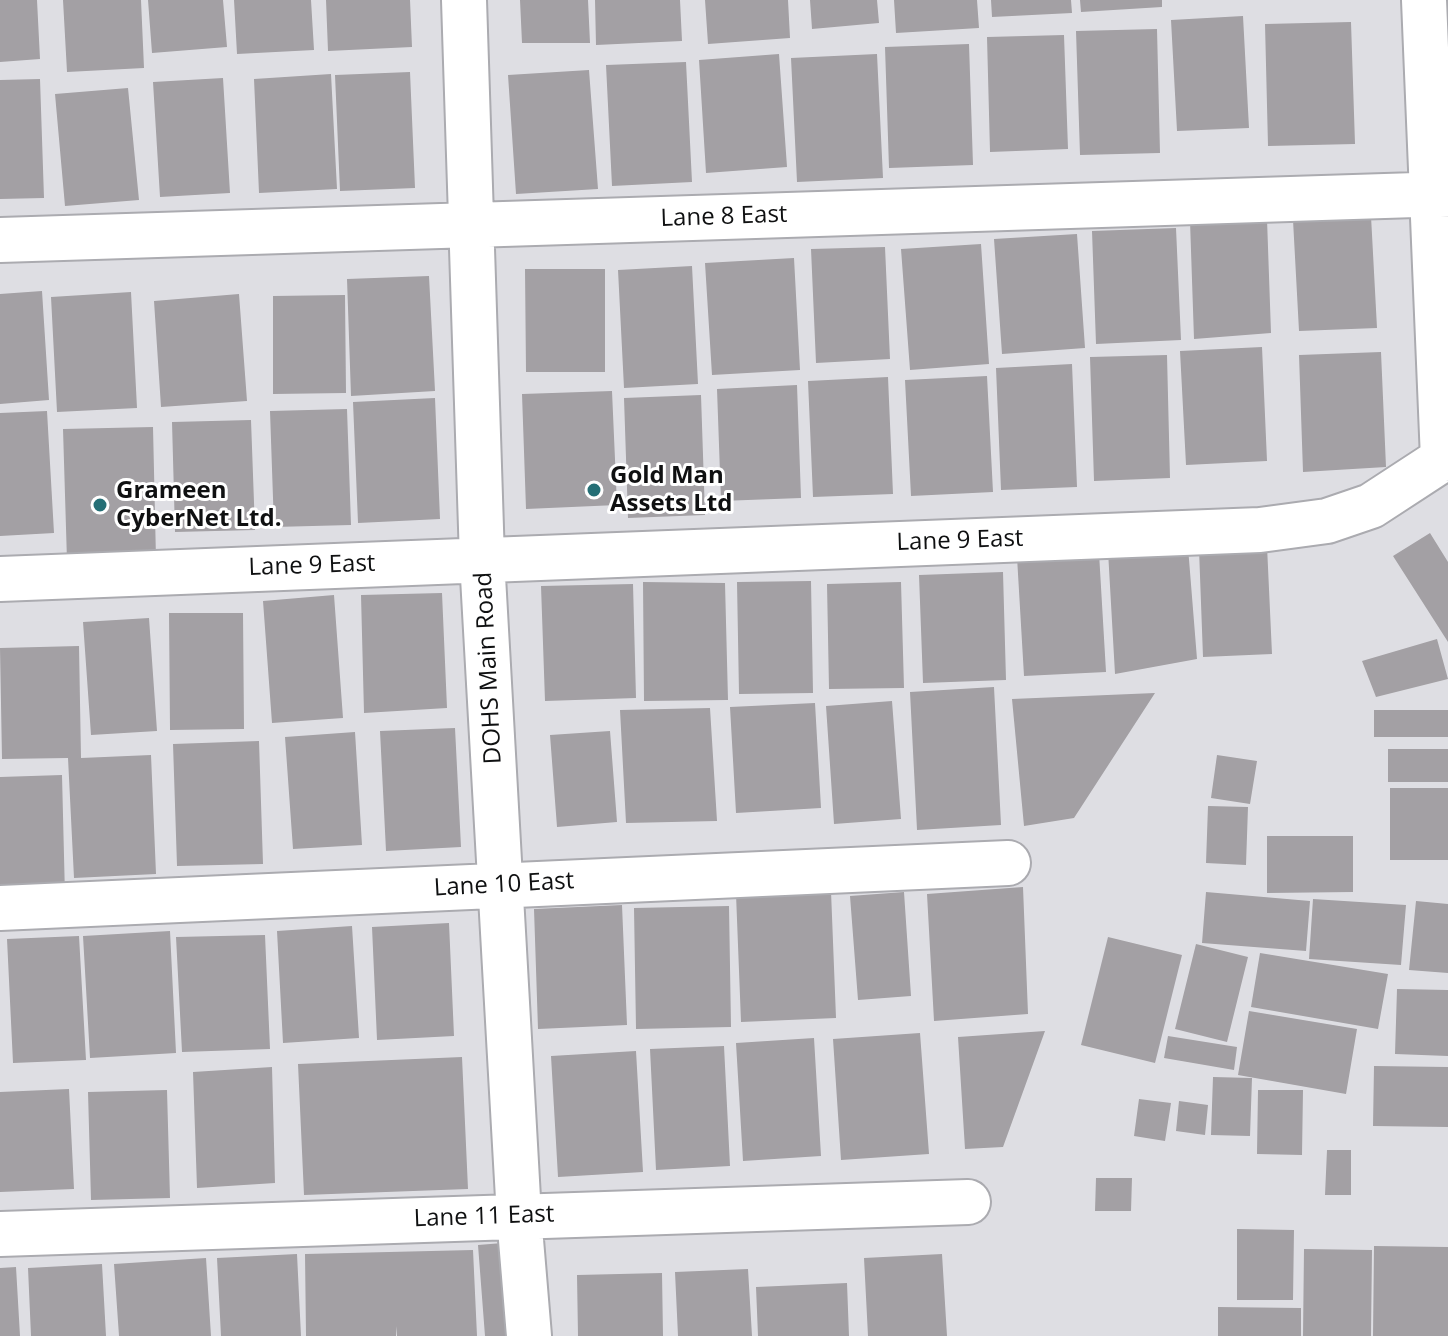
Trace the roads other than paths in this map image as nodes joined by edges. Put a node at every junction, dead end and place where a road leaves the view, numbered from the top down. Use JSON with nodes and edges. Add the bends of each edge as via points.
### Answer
{"nodes":[{"id":1,"x":464,"y":0,"type":"edge"},
{"id":2,"x":1424,"y":0,"type":"edge"},
{"id":3,"x":1440,"y":194,"type":"edge"},
{"id":4,"x":470,"y":225,"type":"junction"},
{"id":5,"x":0,"y":240,"type":"edge"},
{"id":6,"x":1446,"y":459,"type":"edge"},
{"id":7,"x":482,"y":559,"type":"junction"},
{"id":8,"x":0,"y":579,"type":"edge"},
{"id":9,"x":1008,"y":863,"type":"dead end"},
{"id":10,"x":501,"y":885,"type":"junction"},
{"id":11,"x":0,"y":908,"type":"edge"},
{"id":12,"x":968,"y":1202,"type":"dead end"},
{"id":13,"x":519,"y":1216,"type":"junction"},
{"id":14,"x":0,"y":1234,"type":"edge"},
{"id":15,"x":529,"y":1336,"type":"edge"}],
"edges":[{"from":1,"to":4,"type":"street","name":"DOHS Main Road"},
{"from":2,"to":3,"type":"street","name":"Lane 9 East"},
{"from":3,"to":4,"type":"street","name":"Lane 8 East"},
{"from":3,"to":6,"type":"street","name":"Lane 9 East"},
{"from":4,"to":5,"type":"street","name":"Lane 8 East"},
{"from":4,"to":7,"type":"street","name":"DOHS Main Road"},
{"from":6,"to":7,"type":"street","name":"Lane 9 East","via":[[1371,506],[1327,521],[1260,530]]},
{"from":7,"to":8,"type":"street","name":"Lane 9 East"},
{"from":7,"to":10,"type":"street","name":"DOHS Main Road"},
{"from":9,"to":10,"type":"street","name":"Lane 10 East"},
{"from":10,"to":11,"type":"street","name":"Lane 10 East"},
{"from":10,"to":13,"type":"street","name":"DOHS Main Road"},
{"from":12,"to":13,"type":"street","name":"Lane 11 East"},
{"from":13,"to":14,"type":"street","name":"Lane 11 East"},
{"from":13,"to":15,"type":"street","name":"DOHS Main Road"}]}
